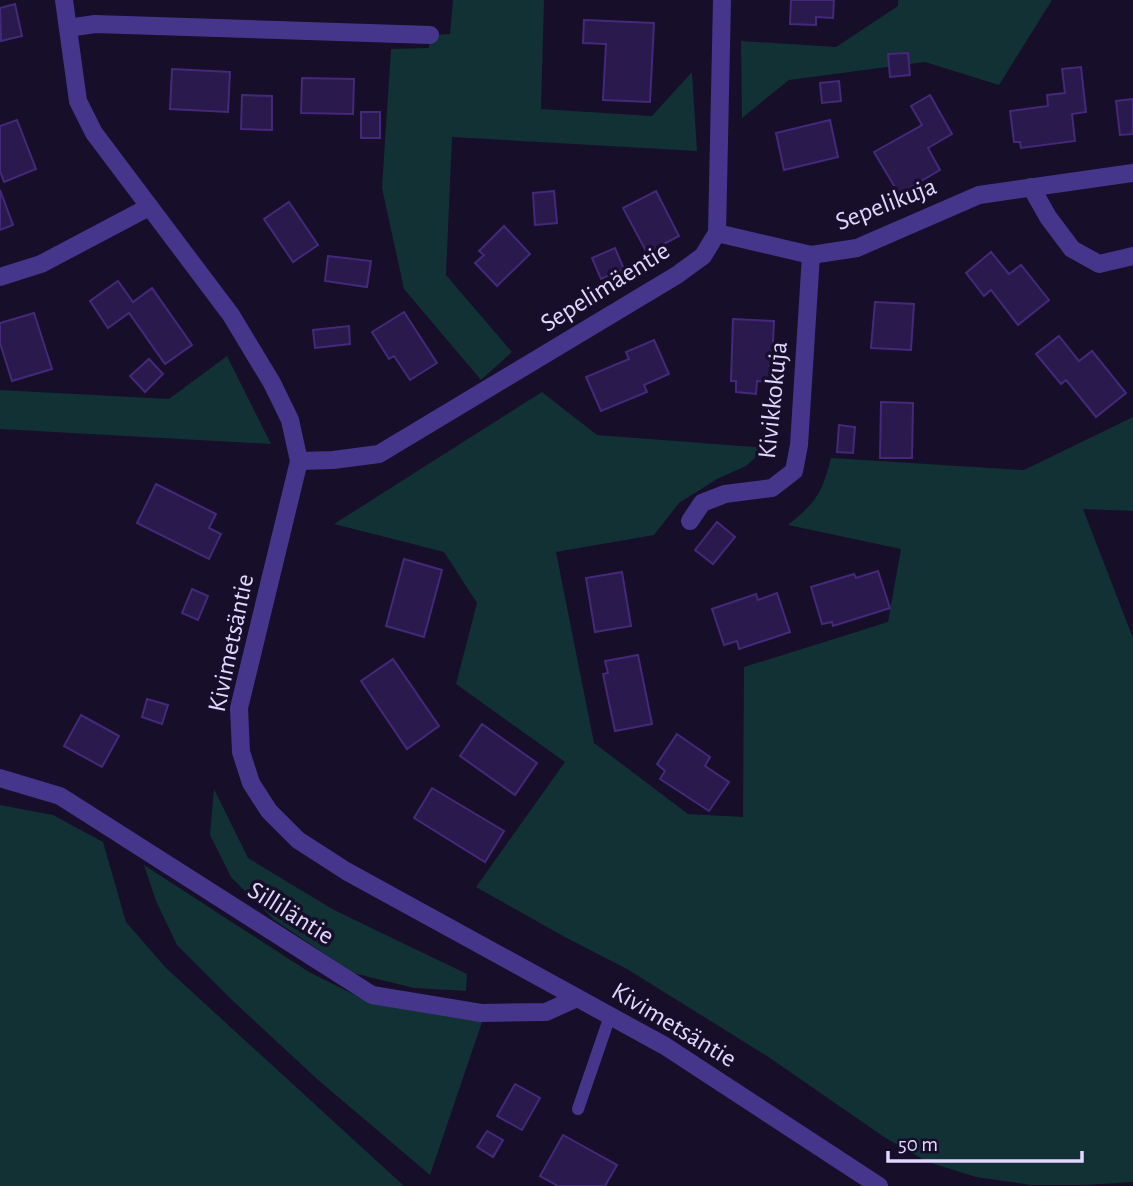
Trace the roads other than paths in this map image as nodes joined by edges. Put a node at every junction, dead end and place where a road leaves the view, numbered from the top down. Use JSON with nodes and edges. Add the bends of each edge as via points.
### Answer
{"nodes":[{"id":1,"x":64,"y":0,"type":"edge"},
{"id":2,"x":722,"y":0,"type":"edge"},
{"id":3,"x":68,"y":28,"type":"junction"},
{"id":4,"x":430,"y":34,"type":"dead end"},
{"id":5,"x":1133,"y":173,"type":"edge"},
{"id":6,"x":1031,"y":187,"type":"junction"},
{"id":7,"x":149,"y":207,"type":"junction"},
{"id":8,"x":717,"y":233,"type":"junction"},
{"id":9,"x":811,"y":256,"type":"junction"},
{"id":10,"x":1133,"y":256,"type":"edge"},
{"id":11,"x":0,"y":277,"type":"edge"},
{"id":12,"x":299,"y":461,"type":"junction"},
{"id":13,"x":690,"y":521,"type":"dead end"},
{"id":14,"x":0,"y":778,"type":"edge"},
{"id":15,"x":577,"y":998,"type":"junction"},
{"id":16,"x":610,"y":1016,"type":"junction"},
{"id":17,"x":578,"y":1109,"type":"dead end"},
{"id":18,"x":879,"y":1186,"type":"edge"}],
"edges":[{"from":1,"to":3,"type":"street","name":"Kivimetsäntie"},
{"from":2,"to":8,"type":"street"},
{"from":3,"to":4,"type":"street","via":[[95,24]]},
{"from":3,"to":7,"type":"street","name":"Kivimetsäntie","via":[[78,101],[94,133]]},
{"from":5,"to":6,"type":"street","name":"Sepelikuja"},
{"from":6,"to":9,"type":"street","name":"Sepelikuja","via":[[979,195],[857,248]]},
{"from":6,"to":10,"type":"street","via":[[1072,249],[1099,264]]},
{"from":7,"to":11,"type":"street","via":[[41,264]]},
{"from":7,"to":12,"type":"street","name":"Kivimetsäntie","via":[[231,315],[272,383],[290,420]]},
{"from":8,"to":9,"type":"street","name":"Sepelikuja"},
{"from":8,"to":12,"type":"street","name":"Sepelimäentie","via":[[703,256],[677,275],[379,454]]},
{"from":9,"to":13,"type":"street","name":"Kivikkokuja","via":[[794,471],[772,488],[725,494],[702,503]]},
{"from":12,"to":15,"type":"street","name":"Kivimetsäntie","via":[[239,708],[241,752],[251,783],[269,811],[346,872]]},
{"from":14,"to":15,"type":"street","name":"Silliläntie","via":[[60,796],[372,995],[481,1013],[546,1012]]},
{"from":15,"to":16,"type":"street","name":"Kivimetsäntie"},
{"from":16,"to":17,"type":"lane"},
{"from":16,"to":18,"type":"street","name":"Kivimetsäntie","via":[[665,1046]]}]}
